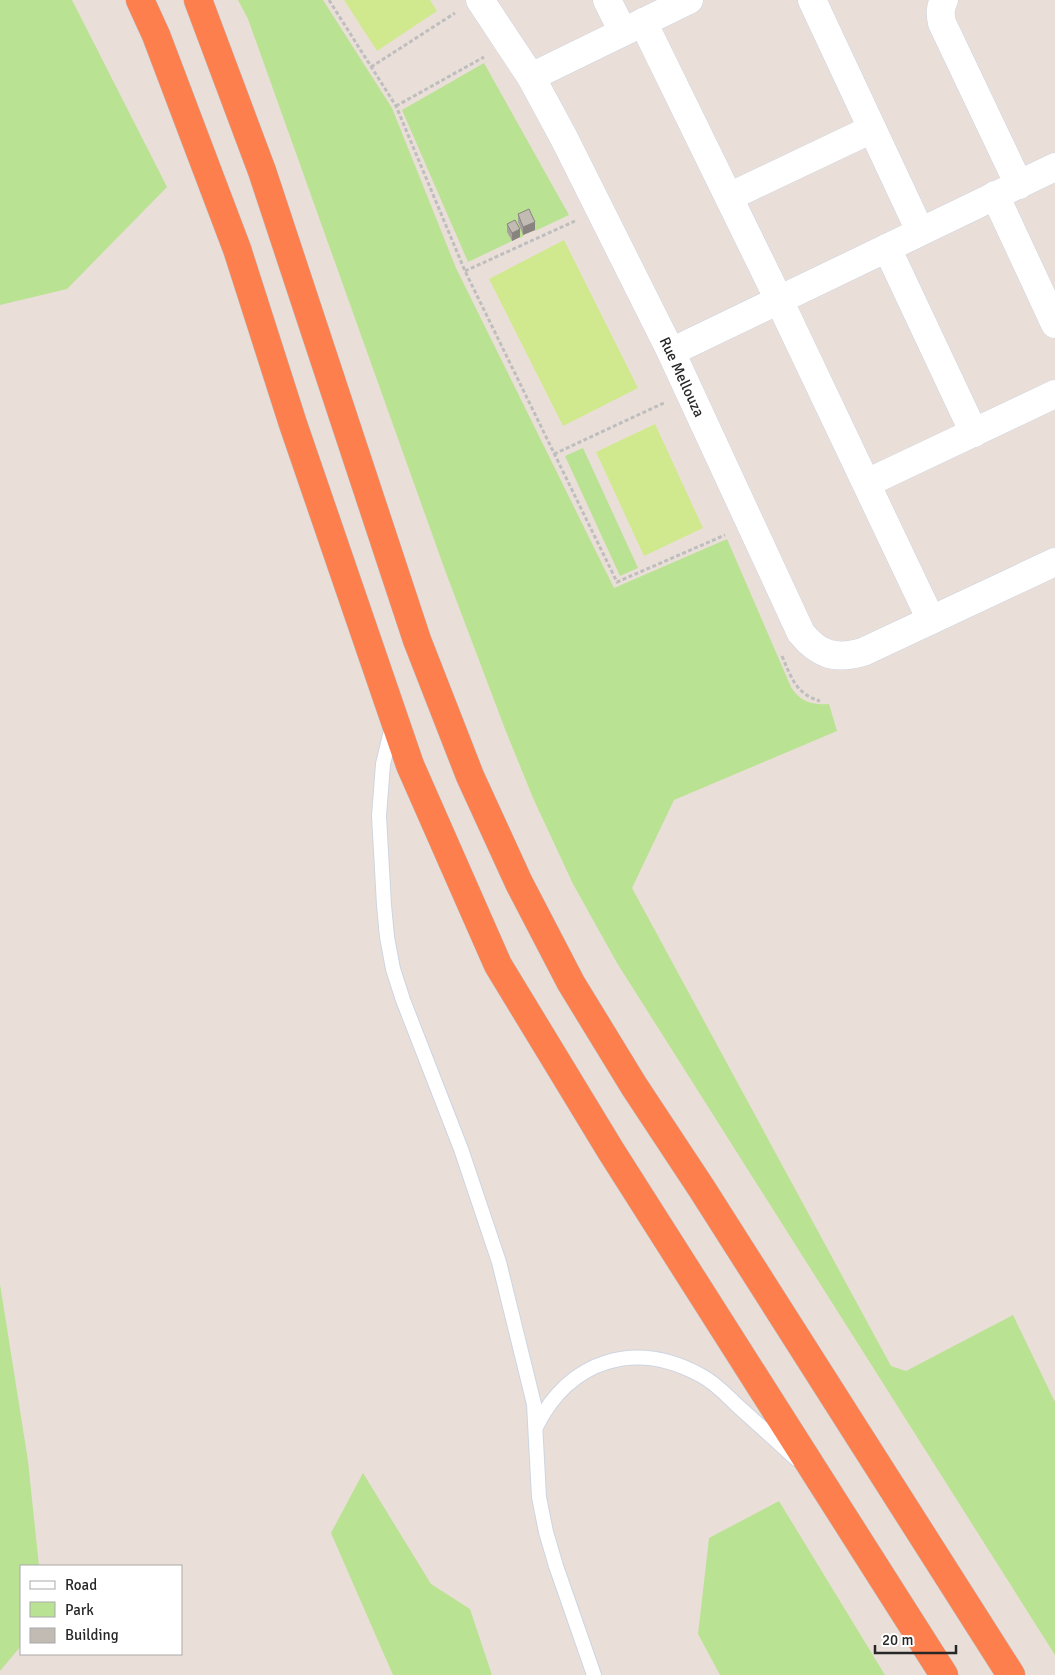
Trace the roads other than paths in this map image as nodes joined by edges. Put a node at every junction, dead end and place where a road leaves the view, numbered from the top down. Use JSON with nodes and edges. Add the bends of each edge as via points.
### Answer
{"nodes":[{"id":1,"x":140,"y":0,"type":"edge"},
{"id":2,"x":198,"y":0,"type":"edge"},
{"id":3,"x":607,"y":0,"type":"edge"},
{"id":4,"x":689,"y":0,"type":"edge"},
{"id":5,"x":812,"y":0,"type":"edge"},
{"id":6,"x":944,"y":0,"type":"edge"},
{"id":7,"x":469,"y":5,"type":"edge"},
{"id":8,"x":633,"y":27,"type":"junction"},
{"id":9,"x":531,"y":77,"type":"junction"},
{"id":10,"x":872,"y":128,"type":"junction"},
{"id":11,"x":1055,"y":168,"type":"edge"},
{"id":12,"x":1019,"y":185,"type":"junction"},
{"id":13,"x":995,"y":196,"type":"junction"},
{"id":14,"x":728,"y":197,"type":"junction"},
{"id":15,"x":920,"y":232,"type":"junction"},
{"id":16,"x":887,"y":248,"type":"junction"},
{"id":17,"x":779,"y":300,"type":"junction"},
{"id":18,"x":1055,"y":324,"type":"edge"},
{"id":19,"x":671,"y":352,"type":"junction"},
{"id":20,"x":1055,"y":394,"type":"edge"},
{"id":21,"x":974,"y":432,"type":"junction"},
{"id":22,"x":867,"y":483,"type":"junction"},
{"id":23,"x":1055,"y":562,"type":"edge"},
{"id":24,"x":931,"y":620,"type":"junction"},
{"id":25,"x":394,"y":718,"type":"junction"},
{"id":26,"x":536,"y":1427,"type":"junction"},
{"id":27,"x":818,"y":1479,"type":"junction"},
{"id":28,"x":594,"y":1675,"type":"edge"},
{"id":29,"x":944,"y":1675,"type":"edge"},
{"id":30,"x":1011,"y":1675,"type":"edge"}],
"edges":[{"from":1,"to":25,"type":"highway","via":[[237,249]]},
{"from":2,"to":30,"type":"highway","via":[[262,170],[417,640],[470,776],[518,883],[572,983],[634,1086]]},
{"from":3,"to":8,"type":"street"},
{"from":4,"to":8,"type":"street"},
{"from":5,"to":10,"type":"street"},
{"from":6,"to":12,"type":"street","via":[[940,7],[942,23]]},
{"from":7,"to":9,"type":"street","name":"Rue Mellouza"},
{"from":8,"to":9,"type":"street"},
{"from":8,"to":14,"type":"street"},
{"from":9,"to":19,"type":"street","name":"Rue Mellouza"},
{"from":10,"to":14,"type":"street"},
{"from":10,"to":15,"type":"street"},
{"from":11,"to":12,"type":"street"},
{"from":12,"to":13,"type":"street"},
{"from":13,"to":15,"type":"street"},
{"from":13,"to":18,"type":"street"},
{"from":14,"to":17,"type":"street"},
{"from":15,"to":16,"type":"street"},
{"from":16,"to":17,"type":"street"},
{"from":16,"to":21,"type":"street"},
{"from":17,"to":19,"type":"street"},
{"from":17,"to":22,"type":"street"},
{"from":19,"to":24,"type":"street","name":"Rue Mellouza","via":[[801,632],[810,644],[835,656],[849,656]]},
{"from":20,"to":21,"type":"street"},
{"from":21,"to":22,"type":"street"},
{"from":22,"to":24,"type":"street"},
{"from":23,"to":24,"type":"street","name":"Rue Mellouza"},
{"from":25,"to":26,"type":"lane","via":[[383,764],[379,816],[384,905],[393,969],[461,1149],[499,1262],[530,1385]]},
{"from":25,"to":27,"type":"highway","via":[[410,765],[498,965],[610,1151]]},
{"from":26,"to":27,"type":"lane","via":[[566,1385],[594,1366],[629,1358],[666,1362],[691,1371],[719,1388]]},
{"from":26,"to":28,"type":"lane","via":[[539,1498],[546,1532]]},
{"from":27,"to":29,"type":"highway"}]}
